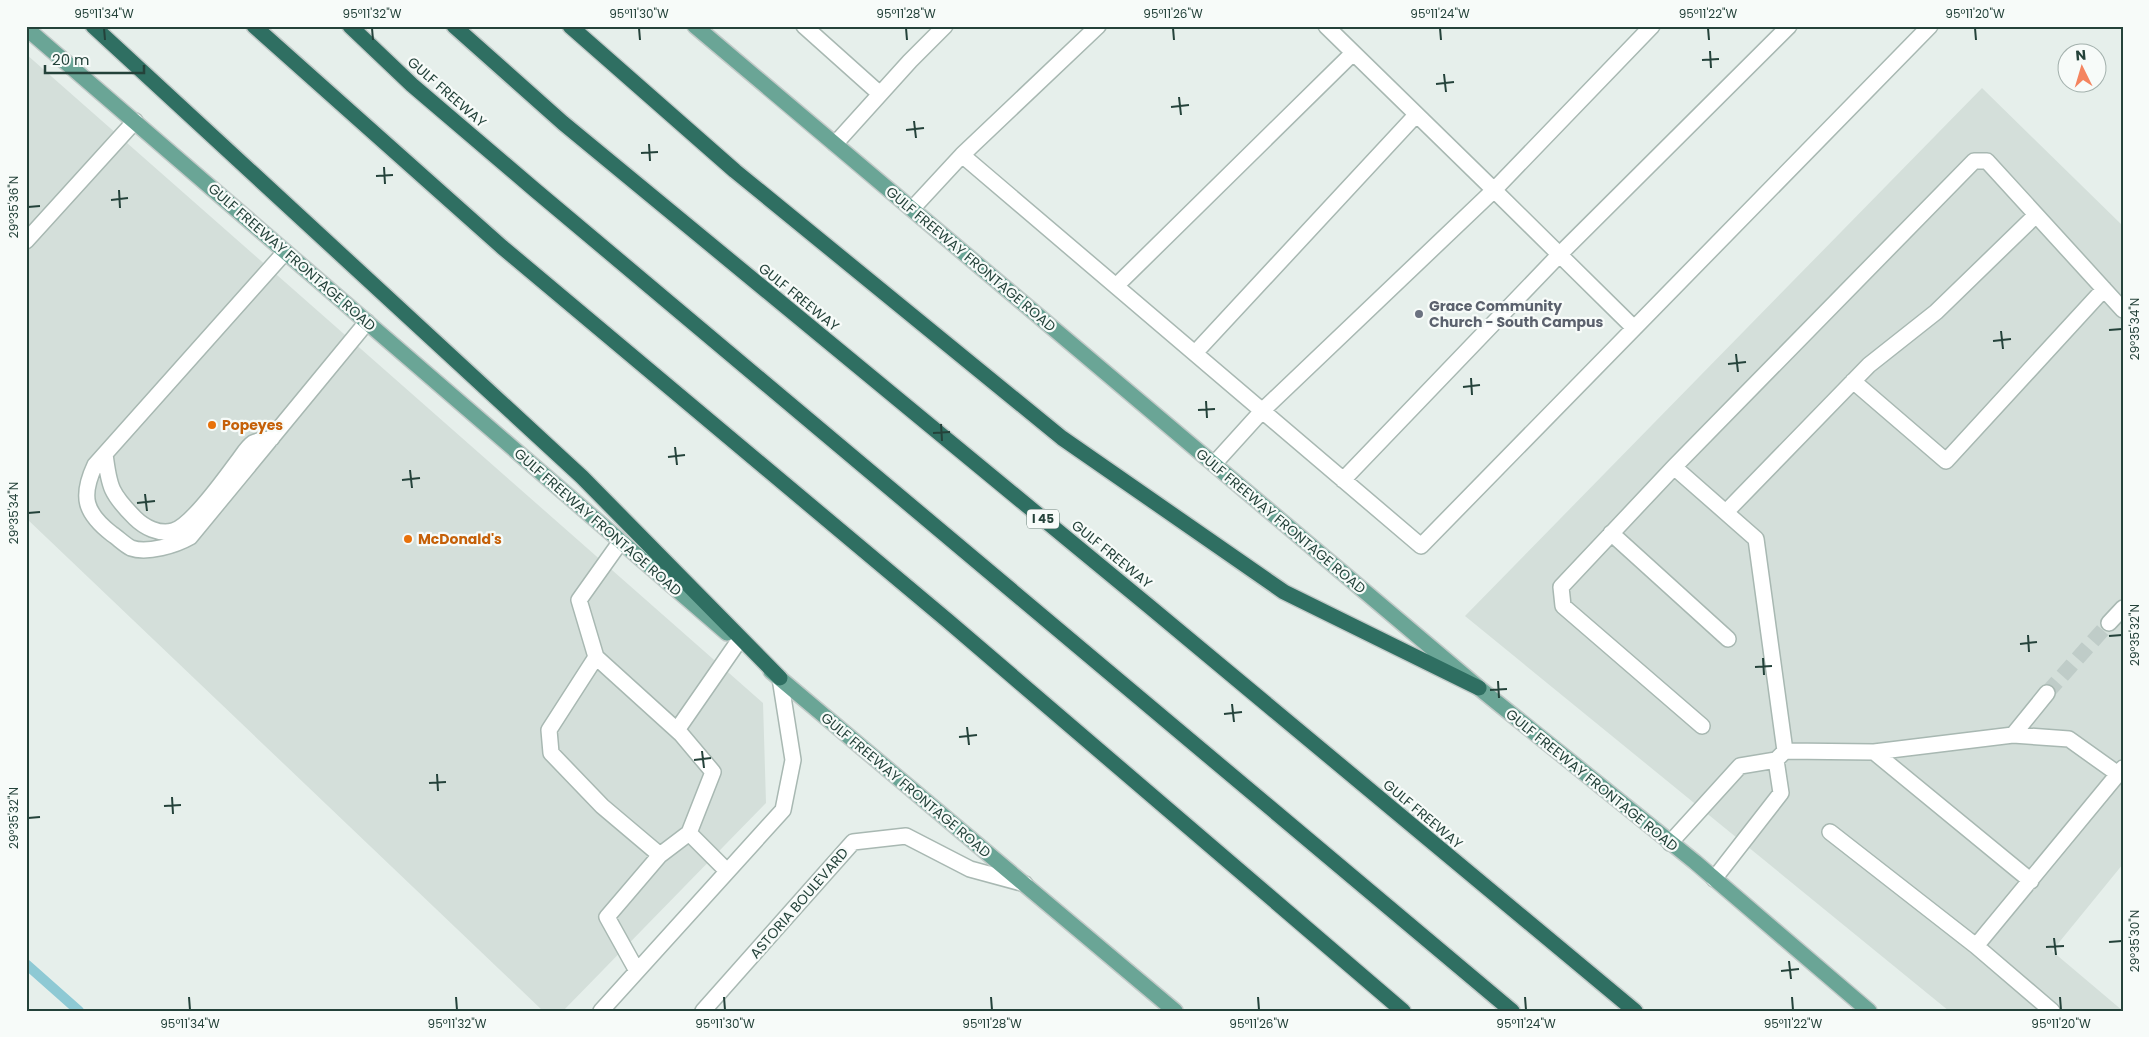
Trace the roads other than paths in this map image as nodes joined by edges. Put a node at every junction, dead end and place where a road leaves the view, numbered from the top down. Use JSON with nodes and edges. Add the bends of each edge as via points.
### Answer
{"nodes":[{"id":1,"x":93,"y":26,"type":"edge"},
{"id":2,"x":254,"y":26,"type":"edge"},
{"id":3,"x":350,"y":26,"type":"edge"},
{"id":4,"x":454,"y":26,"type":"edge"},
{"id":5,"x":570,"y":26,"type":"edge"},
{"id":6,"x":695,"y":26,"type":"edge"},
{"id":7,"x":804,"y":26,"type":"edge"},
{"id":8,"x":944,"y":26,"type":"edge"},
{"id":9,"x":1098,"y":26,"type":"edge"},
{"id":10,"x":1326,"y":26,"type":"edge"},
{"id":11,"x":1652,"y":26,"type":"edge"},
{"id":12,"x":1789,"y":26,"type":"edge"},
{"id":13,"x":1930,"y":26,"type":"edge"},
{"id":14,"x":26,"y":28,"type":"edge"},
{"id":15,"x":1638,"y":33,"type":"edge"},
{"id":16,"x":1353,"y":53,"type":"junction"},
{"id":17,"x":880,"y":94,"type":"junction"},
{"id":18,"x":1416,"y":115,"type":"junction"},
{"id":19,"x":135,"y":121,"type":"junction"},
{"id":20,"x":835,"y":144,"type":"junction"},
{"id":21,"x":962,"y":155,"type":"junction"},
{"id":22,"x":1494,"y":190,"type":"junction"},
{"id":23,"x":912,"y":210,"type":"junction"},
{"id":24,"x":2036,"y":215,"type":"junction"},
{"id":25,"x":26,"y":241,"type":"edge"},
{"id":26,"x":285,"y":252,"type":"junction"},
{"id":27,"x":1559,"y":255,"type":"junction"},
{"id":28,"x":1116,"y":286,"type":"junction"},
{"id":29,"x":2104,"y":289,"type":"junction"},
{"id":30,"x":2123,"y":310,"type":"edge"},
{"id":31,"x":367,"y":322,"type":"junction"},
{"id":32,"x":1634,"y":328,"type":"junction"},
{"id":33,"x":1195,"y":353,"type":"junction"},
{"id":34,"x":1853,"y":381,"type":"junction"},
{"id":35,"x":1262,"y":411,"type":"junction"},
{"id":36,"x":272,"y":438,"type":"junction"},
{"id":37,"x":104,"y":454,"type":"junction"},
{"id":38,"x":1214,"y":464,"type":"junction"},
{"id":39,"x":1674,"y":468,"type":"junction"},
{"id":40,"x":1343,"y":480,"type":"junction"},
{"id":41,"x":1726,"y":512,"type":"junction"},
{"id":42,"x":1611,"y":533,"type":"junction"},
{"id":43,"x":620,"y":541,"type":"junction"},
{"id":44,"x":2123,"y":608,"type":"edge"},
{"id":45,"x":2109,"y":623,"type":"tunnel mouth"},
{"id":46,"x":1728,"y":639,"type":"dead end"},
{"id":47,"x":738,"y":642,"type":"junction"},
{"id":48,"x":596,"y":657,"type":"junction"},
{"id":49,"x":780,"y":678,"type":"junction"},
{"id":50,"x":1479,"y":688,"type":"junction"},
{"id":51,"x":2047,"y":693,"type":"tunnel mouth"},
{"id":52,"x":1702,"y":726,"type":"dead end"},
{"id":53,"x":677,"y":730,"type":"junction"},
{"id":54,"x":2012,"y":735,"type":"junction"},
{"id":55,"x":1874,"y":752,"type":"junction"},
{"id":56,"x":1781,"y":755,"type":"junction"},
{"id":57,"x":2120,"y":771,"type":"edge"},
{"id":58,"x":1830,"y":832,"type":"dead end"},
{"id":59,"x":689,"y":833,"type":"junction"},
{"id":60,"x":1670,"y":843,"type":"junction"},
{"id":61,"x":660,"y":855,"type":"junction"},
{"id":62,"x":727,"y":871,"type":"junction"},
{"id":63,"x":1714,"y":879,"type":"junction"},
{"id":64,"x":2031,"y":881,"type":"junction"},
{"id":65,"x":1025,"y":884,"type":"junction"},
{"id":66,"x":1976,"y":946,"type":"junction"},
{"id":67,"x":637,"y":971,"type":"junction"},
{"id":68,"x":601,"y":1011,"type":"edge"},
{"id":69,"x":703,"y":1011,"type":"edge"},
{"id":70,"x":1175,"y":1011,"type":"edge"},
{"id":71,"x":1403,"y":1011,"type":"edge"},
{"id":72,"x":1512,"y":1011,"type":"edge"},
{"id":73,"x":1635,"y":1011,"type":"edge"},
{"id":74,"x":1869,"y":1011,"type":"edge"},
{"id":75,"x":2052,"y":1011,"type":"edge"}],
"edges":[{"from":1,"to":49,"type":"highway","via":[[582,477]]},
{"from":2,"to":71,"type":"highway","via":[[502,247],[933,608]]},
{"from":3,"to":72,"type":"highway","name":"GULF FREEWAY","via":[[412,85],[535,190]]},
{"from":4,"to":73,"type":"highway","name":"GULF FREEWAY","number":"I 45","via":[[563,123]]},
{"from":5,"to":50,"type":"highway","via":[[735,171],[1062,438],[1284,592]]},
{"from":6,"to":20,"type":"main road","name":"GULF FREEWAY FRONTAGE ROAD"},
{"from":7,"to":17,"type":"street"},
{"from":8,"to":17,"type":"street"},
{"from":9,"to":21,"type":"street"},
{"from":10,"to":16,"type":"street"},
{"from":11,"to":15,"type":"street"},
{"from":12,"to":27,"type":"street"},
{"from":13,"to":32,"type":"street"},
{"from":14,"to":19,"type":"main road","name":"GULF FREEWAY FRONTAGE ROAD"},
{"from":15,"to":22,"type":"street"},
{"from":16,"to":18,"type":"street"},
{"from":16,"to":28,"type":"street"},
{"from":17,"to":20,"type":"street"},
{"from":18,"to":22,"type":"street"},
{"from":18,"to":33,"type":"street"},
{"from":19,"to":25,"type":"street"},
{"from":19,"to":26,"type":"main road","name":"GULF FREEWAY FRONTAGE ROAD"},
{"from":20,"to":23,"type":"main road","name":"GULF FREEWAY FRONTAGE ROAD"},
{"from":21,"to":23,"type":"street"},
{"from":21,"to":28,"type":"street"},
{"from":22,"to":27,"type":"street"},
{"from":22,"to":35,"type":"street"},
{"from":23,"to":38,"type":"main road","name":"GULF FREEWAY FRONTAGE ROAD"},
{"from":24,"to":29,"type":"street"},
{"from":24,"to":34,"type":"street","via":[[1936,312],[1868,365]]},
{"from":24,"to":39,"type":"street","via":[[1987,161],[1974,161]]},
{"from":26,"to":31,"type":"main road","name":"GULF FREEWAY FRONTAGE ROAD"},
{"from":26,"to":37,"type":"street"},
{"from":27,"to":32,"type":"street"},
{"from":27,"to":40,"type":"street"},
{"from":28,"to":33,"type":"street"},
{"from":29,"to":30,"type":"street"},
{"from":29,"to":34,"type":"street","via":[[1946,461]]},
{"from":31,"to":36,"type":"street"},
{"from":31,"to":43,"type":"main road","name":"GULF FREEWAY FRONTAGE ROAD"},
{"from":32,"to":40,"type":"street","via":[[1421,546]]},
{"from":33,"to":35,"type":"street"},
{"from":34,"to":41,"type":"street"},
{"from":35,"to":38,"type":"street"},
{"from":35,"to":40,"type":"street"},
{"from":36,"to":37,"type":"street","via":[[253,443],[210,498],[172,532],[150,529],[121,504],[112,493]]},
{"from":36,"to":37,"type":"street","via":[[190,537],[175,545],[149,549],[131,548],[96,521],[88,507],[88,478]]},
{"from":38,"to":50,"type":"main road","name":"GULF FREEWAY FRONTAGE ROAD"},
{"from":39,"to":41,"type":"street"},
{"from":39,"to":42,"type":"street"},
{"from":41,"to":56,"type":"street","via":[[1756,539]]},
{"from":42,"to":46,"type":"street"},
{"from":42,"to":52,"type":"street","via":[[1561,587],[1563,606]]},
{"from":43,"to":47,"type":"main road","name":"GULF FREEWAY FRONTAGE ROAD"},
{"from":43,"to":48,"type":"street","via":[[579,600]]},
{"from":44,"to":45,"type":"street"},
{"from":47,"to":49,"type":"main road","name":"GULF FREEWAY FRONTAGE ROAD"},
{"from":47,"to":53,"type":"street"},
{"from":48,"to":53,"type":"street"},
{"from":48,"to":61,"type":"street","via":[[549,730],[551,753],[602,806]]},
{"from":49,"to":62,"type":"street","via":[[793,760],[782,810]]},
{"from":49,"to":65,"type":"main road","name":"GULF FREEWAY FRONTAGE ROAD"},
{"from":50,"to":60,"type":"main road","name":"GULF FREEWAY FRONTAGE ROAD"},
{"from":51,"to":54,"type":"street"},
{"from":53,"to":59,"type":"street","via":[[713,772]]},
{"from":54,"to":55,"type":"street"},
{"from":54,"to":57,"type":"street","via":[[2069,740]]},
{"from":55,"to":56,"type":"street"},
{"from":55,"to":64,"type":"street"},
{"from":56,"to":60,"type":"street","via":[[1740,766]]},
{"from":56,"to":63,"type":"street","via":[[1781,793]]},
{"from":57,"to":64,"type":"street"},
{"from":58,"to":66,"type":"street"},
{"from":59,"to":61,"type":"street"},
{"from":59,"to":62,"type":"street"},
{"from":60,"to":63,"type":"main road","name":"GULF FREEWAY FRONTAGE ROAD"},
{"from":61,"to":67,"type":"street","via":[[607,918]]},
{"from":62,"to":67,"type":"street"},
{"from":63,"to":74,"type":"main road","name":"GULF FREEWAY FRONTAGE ROAD"},
{"from":64,"to":66,"type":"street"},
{"from":65,"to":69,"type":"street","name":"ASTORIA BOULEVARD","via":[[970,869],[906,836],[853,842]]},
{"from":65,"to":70,"type":"main road","name":"GULF FREEWAY FRONTAGE ROAD"},
{"from":66,"to":75,"type":"street"},
{"from":67,"to":68,"type":"street"}]}
